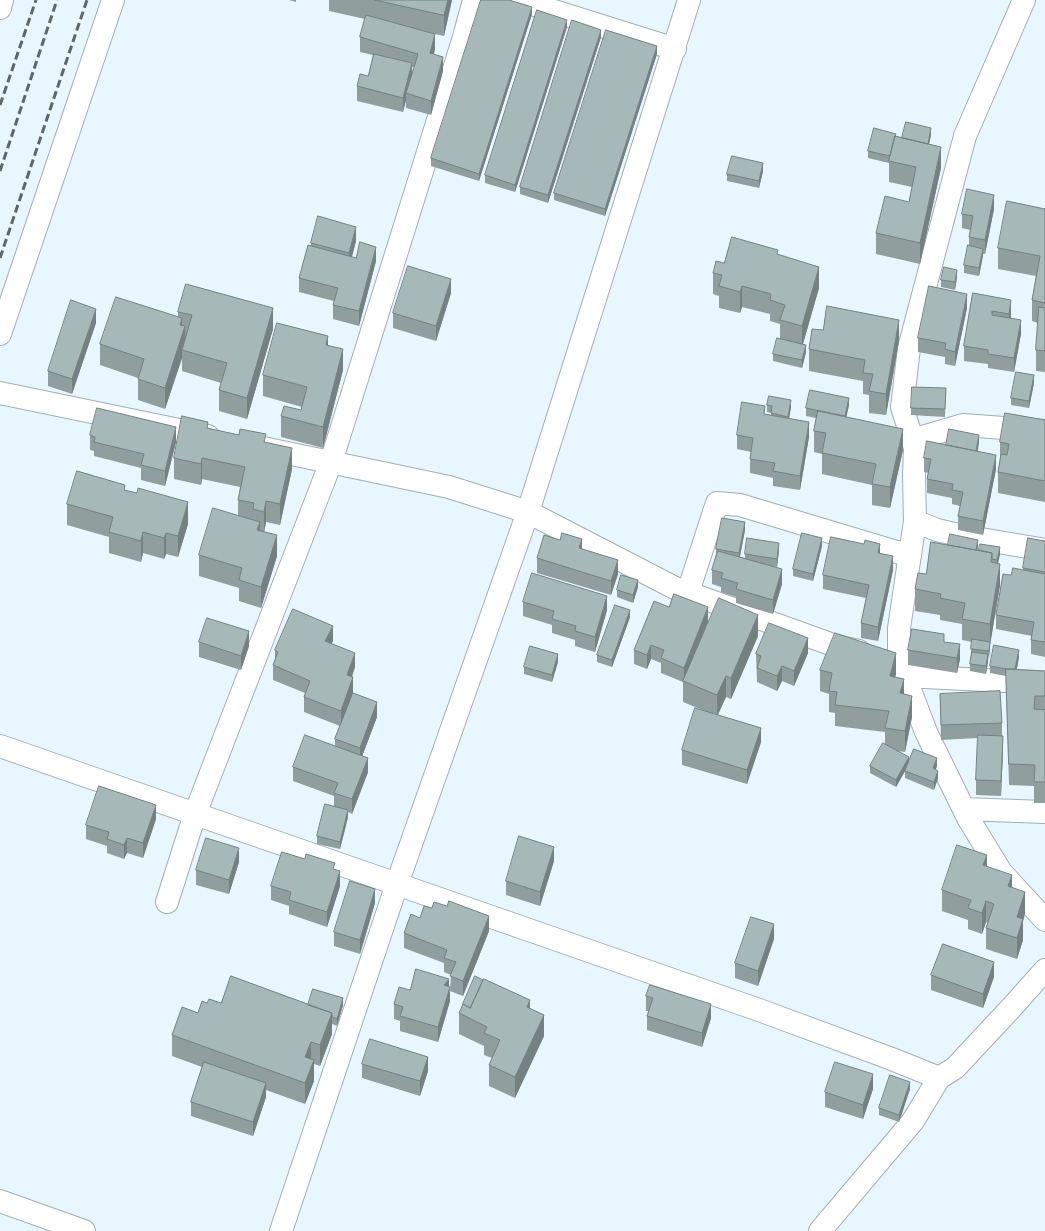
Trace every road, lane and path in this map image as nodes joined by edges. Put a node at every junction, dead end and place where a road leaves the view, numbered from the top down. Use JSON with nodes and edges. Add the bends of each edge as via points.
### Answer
{"nodes":[{"id":1,"x":2,"y":0,"type":"edge"},
{"id":2,"x":113,"y":0,"type":"edge"},
{"id":3,"x":474,"y":0,"type":"edge"},
{"id":4,"x":520,"y":0,"type":"edge"},
{"id":5,"x":690,"y":0,"type":"edge"},
{"id":6,"x":1024,"y":0,"type":"edge"},
{"id":7,"x":0,"y":8,"type":"edge"},
{"id":8,"x":674,"y":49,"type":"junction"},
{"id":9,"x":0,"y":334,"type":"edge"},
{"id":10,"x":0,"y":393,"type":"edge"},
{"id":11,"x":1045,"y":431,"type":"edge"},
{"id":12,"x":223,"y":439,"type":"edge"},
{"id":13,"x":912,"y":440,"type":"junction"},
{"id":14,"x":246,"y":444,"type":"edge"},
{"id":15,"x":331,"y":462,"type":"junction"},
{"id":16,"x":528,"y":512,"type":"junction"},
{"id":17,"x":915,"y":521,"type":"junction"},
{"id":18,"x":1045,"y":550,"type":"edge"},
{"id":19,"x":910,"y":556,"type":"junction"},
{"id":20,"x":688,"y":592,"type":"junction"},
{"id":21,"x":902,"y":669,"type":"junction"},
{"id":22,"x":1045,"y":683,"type":"edge"},
{"id":23,"x":0,"y":746,"type":"edge"},
{"id":24,"x":964,"y":809,"type":"junction"},
{"id":25,"x":1045,"y":812,"type":"edge"},
{"id":26,"x":195,"y":814,"type":"junction"},
{"id":27,"x":397,"y":884,"type":"junction"},
{"id":28,"x":167,"y":902,"type":"dead end"},
{"id":29,"x":1045,"y":920,"type":"edge"},
{"id":30,"x":1045,"y":970,"type":"edge"},
{"id":31,"x":939,"y":1078,"type":"junction"},
{"id":32,"x":0,"y":1202,"type":"edge"},
{"id":33,"x":84,"y":1231,"type":"edge"},
{"id":34,"x":282,"y":1231,"type":"edge"},
{"id":35,"x":820,"y":1231,"type":"edge"}],
"edges":[{"from":1,"to":7,"type":"street"},
{"from":2,"to":9,"type":"street"},
{"from":3,"to":15,"type":"street"},
{"from":4,"to":8,"type":"street"},
{"from":5,"to":8,"type":"street"},
{"from":6,"to":13,"type":"street","via":[[965,136],[911,341],[902,407]]},
{"from":8,"to":16,"type":"street"},
{"from":10,"to":12,"type":"street"},
{"from":11,"to":13,"type":"street","via":[[963,425]]},
{"from":13,"to":17,"type":"street","via":[[915,448]]},
{"from":14,"to":15,"type":"street"},
{"from":15,"to":16,"type":"street","via":[[448,487]]},
{"from":15,"to":26,"type":"street"},
{"from":16,"to":20,"type":"street","via":[[675,588]]},
{"from":16,"to":27,"type":"street"},
{"from":17,"to":18,"type":"street","via":[[937,530],[963,536]]},
{"from":17,"to":19,"type":"street"},
{"from":19,"to":20,"type":"street","via":[[740,505],[717,503]]},
{"from":19,"to":21,"type":"street","via":[[899,628]]},
{"from":20,"to":21,"type":"street"},
{"from":21,"to":22,"type":"street"},
{"from":21,"to":24,"type":"street","via":[[926,732]]},
{"from":23,"to":26,"type":"street"},
{"from":24,"to":25,"type":"street"},
{"from":24,"to":29,"type":"street","via":[[1001,872]]},
{"from":26,"to":27,"type":"street"},
{"from":26,"to":28,"type":"street"},
{"from":27,"to":31,"type":"street","via":[[760,1010]]},
{"from":27,"to":34,"type":"street"},
{"from":30,"to":31,"type":"street","via":[[955,1068]]},
{"from":31,"to":35,"type":"street","via":[[913,1121]]},
{"from":32,"to":33,"type":"street"}]}
